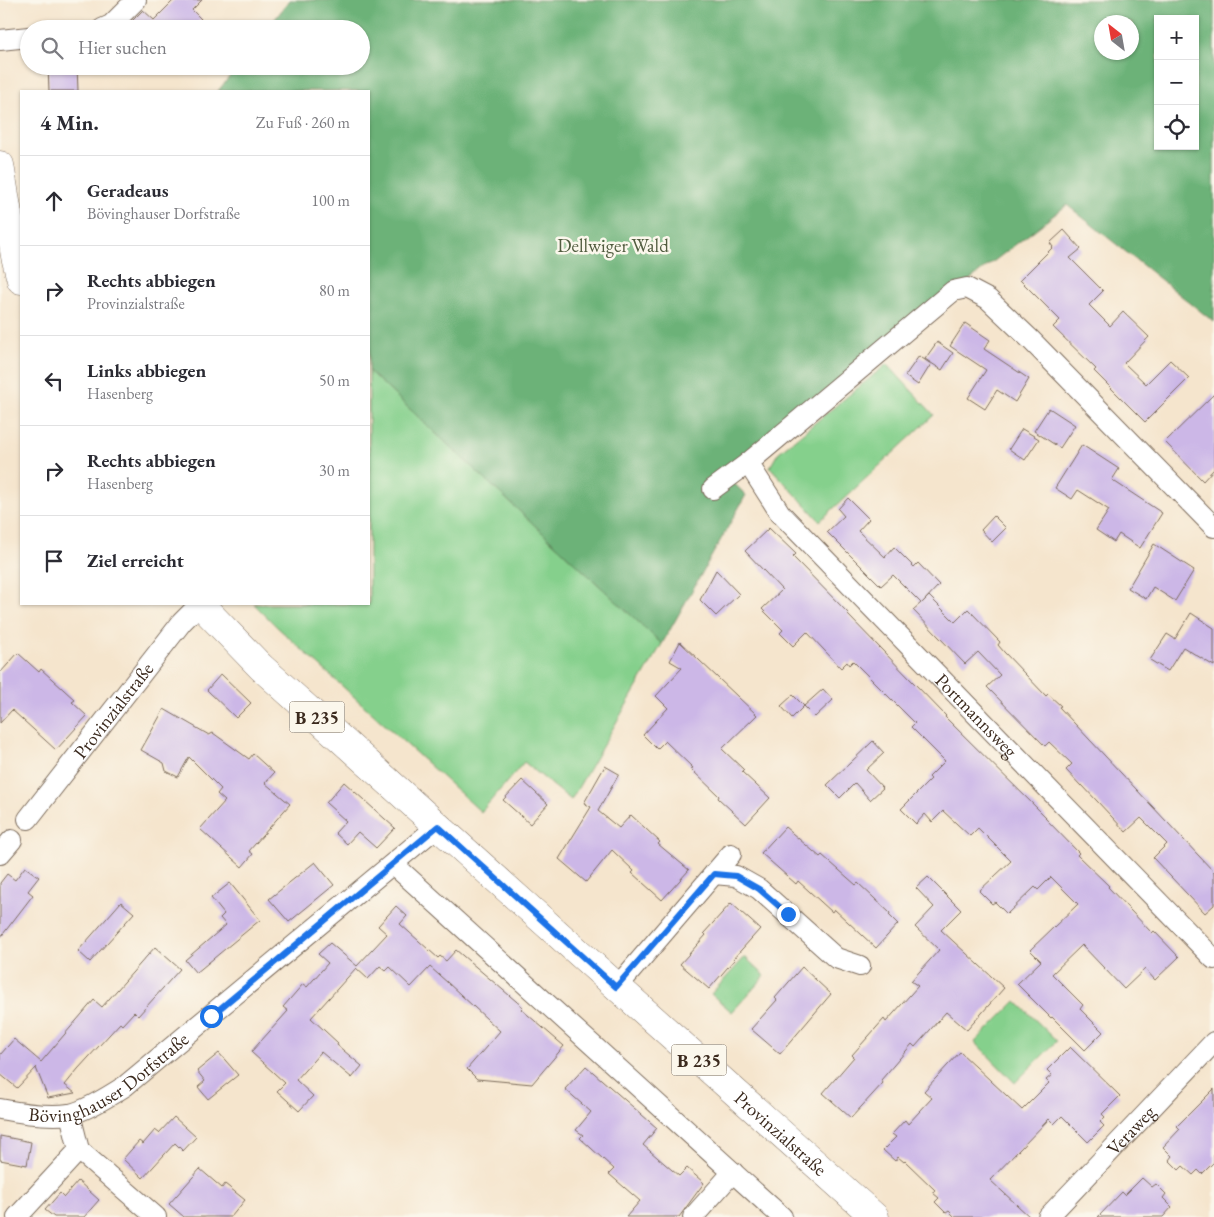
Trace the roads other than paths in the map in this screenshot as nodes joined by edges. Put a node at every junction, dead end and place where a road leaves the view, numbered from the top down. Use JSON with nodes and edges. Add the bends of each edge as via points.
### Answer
{"nodes":[{"id":1,"x":136,"y":0,"type":"edge"},
{"id":2,"x":116,"y":20,"type":"edge"},
{"id":3,"x":20,"y":38,"type":"edge"},
{"id":4,"x":0,"y":40,"type":"edge"},
{"id":5,"x":0,"y":165,"type":"edge"},
{"id":6,"x":20,"y":276,"type":"edge"},
{"id":7,"x":748,"y":463,"type":"junction"},
{"id":8,"x":713,"y":489,"type":"dead end"},
{"id":9,"x":1214,"y":527,"type":"edge"},
{"id":10,"x":199,"y":605,"type":"edge"},
{"id":11,"x":201,"y":605,"type":"edge"},
{"id":12,"x":28,"y":819,"type":"dead end"},
{"id":13,"x":438,"y":826,"type":"junction"},
{"id":14,"x":731,"y":854,"type":"dead end"},
{"id":15,"x":393,"y":864,"type":"junction"},
{"id":16,"x":714,"y":874,"type":"junction"},
{"id":17,"x":1214,"y":960,"type":"edge"},
{"id":18,"x":860,"y":966,"type":"dead end"},
{"id":19,"x":616,"y":987,"type":"junction"},
{"id":20,"x":1214,"y":1042,"type":"edge"},
{"id":21,"x":0,"y":1109,"type":"edge"},
{"id":22,"x":70,"y":1114,"type":"junction"},
{"id":23,"x":79,"y":1150,"type":"junction"},
{"id":24,"x":733,"y":1172,"type":"junction"},
{"id":25,"x":17,"y":1217,"type":"edge"},
{"id":26,"x":156,"y":1217,"type":"edge"},
{"id":27,"x":693,"y":1217,"type":"edge"},
{"id":28,"x":782,"y":1217,"type":"edge"},
{"id":29,"x":875,"y":1217,"type":"edge"},
{"id":30,"x":1048,"y":1217,"type":"edge"}],
"edges":[{"from":1,"to":2,"type":"street"},
{"from":3,"to":4,"type":"street"},
{"from":5,"to":6,"type":"main road"},
{"from":7,"to":8,"type":"street"},
{"from":7,"to":9,"type":"street","via":[[952,291],[967,288],[988,299],[1030,339]]},
{"from":7,"to":17,"type":"street","name":"Portmannsweg","via":[[780,513]]},
{"from":10,"to":12,"type":"street","name":"Provinzialstraße","via":[[182,622]]},
{"from":11,"to":13,"type":"main road","name":"Provinzialstraße","number":"B 235","via":[[261,667]]},
{"from":13,"to":15,"type":"street","name":"Bövinghauser Dorfstraße"},
{"from":13,"to":19,"type":"main road","name":"Provinzialstraße","number":"B 235"},
{"from":14,"to":16,"type":"street"},
{"from":15,"to":22,"type":"street","name":"Bövinghauser Dorfstraße","via":[[125,1086]]},
{"from":15,"to":24,"type":"street"},
{"from":16,"to":18,"type":"street","via":[[736,876],[759,889],[836,958]]},
{"from":16,"to":19,"type":"street"},
{"from":19,"to":29,"type":"main road","name":"Provinzialstraße","number":"B 235"},
{"from":20,"to":30,"type":"street","name":"Veraweg"},
{"from":21,"to":22,"type":"street","name":"Bövinghauser Dorfstraße","via":[[27,1114]]},
{"from":22,"to":23,"type":"street"},
{"from":23,"to":25,"type":"street"},
{"from":23,"to":26,"type":"street"},
{"from":24,"to":27,"type":"street"},
{"from":24,"to":28,"type":"street"}]}
